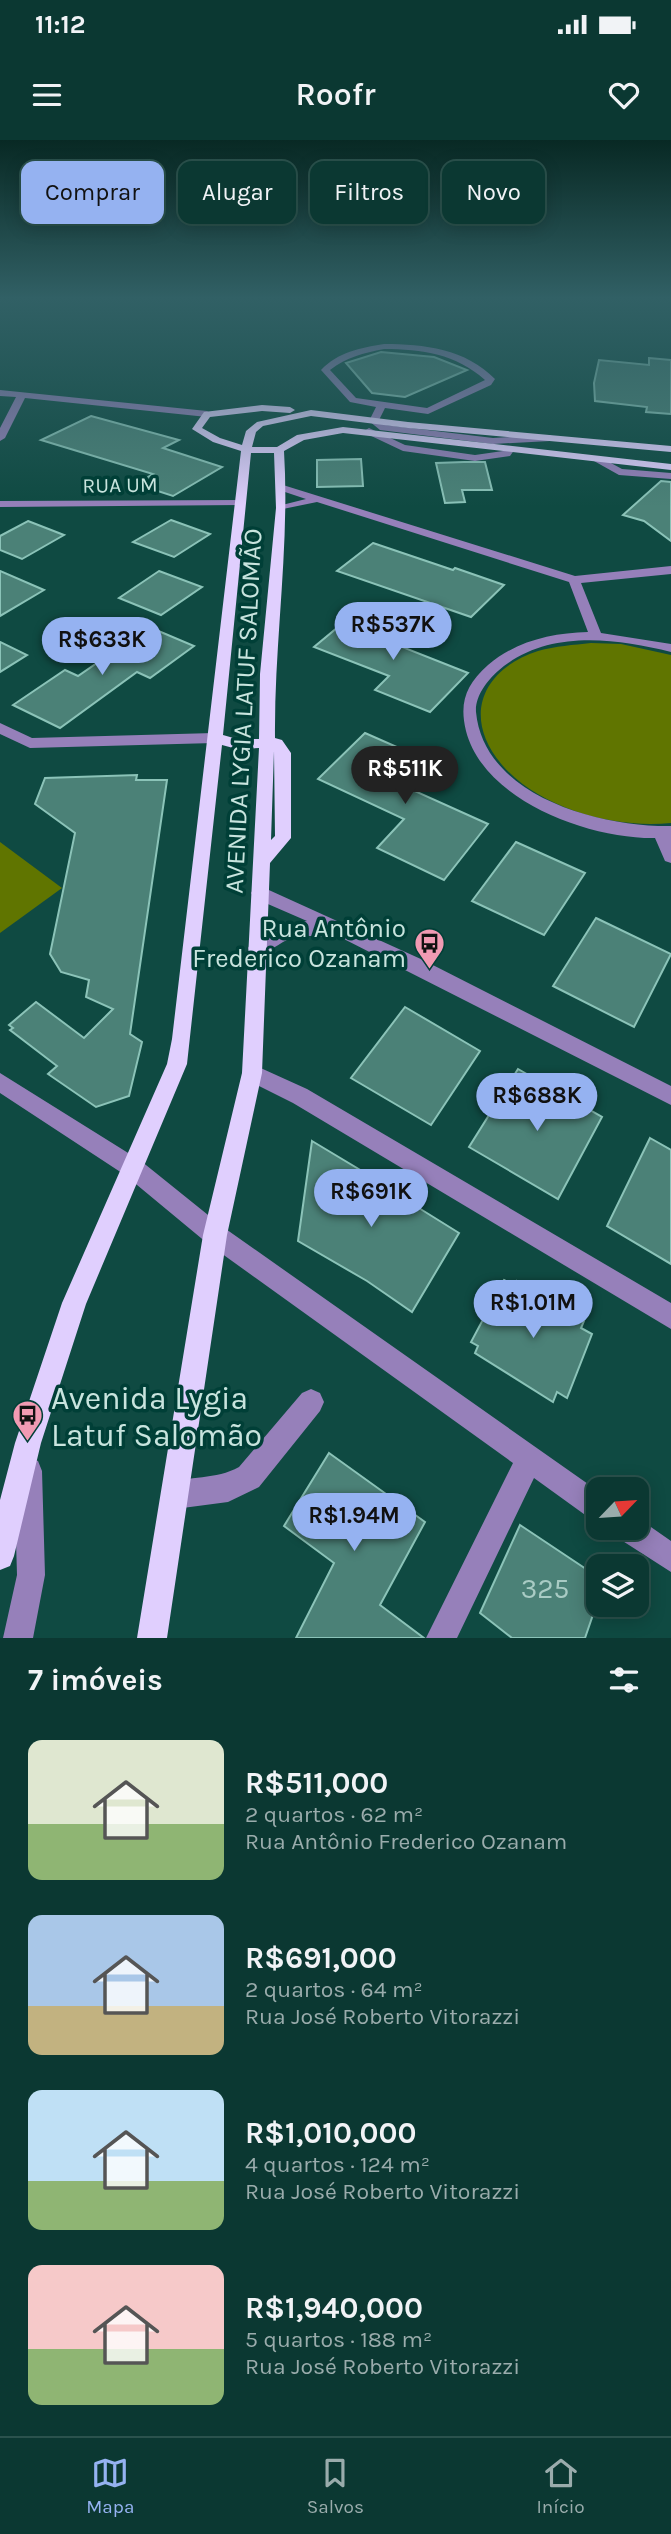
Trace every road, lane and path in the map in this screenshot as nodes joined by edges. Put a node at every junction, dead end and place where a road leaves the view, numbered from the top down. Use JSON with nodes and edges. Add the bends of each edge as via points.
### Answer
{"nodes":[{"id":1,"x":329,"y":367,"type":"edge"},
{"id":2,"x":473,"y":367,"type":"edge"},
{"id":3,"x":0,"y":393,"type":"edge"},
{"id":4,"x":23,"y":396,"type":"junction"},
{"id":5,"x":382,"y":405,"type":"junction"},
{"id":6,"x":159,"y":409,"type":"junction"},
{"id":7,"x":311,"y":413,"type":"junction"},
{"id":8,"x":208,"y":414,"type":"junction"},
{"id":9,"x":371,"y":426,"type":"junction"},
{"id":10,"x":197,"y":429,"type":"junction"},
{"id":11,"x":0,"y":438,"type":"edge"},
{"id":12,"x":550,"y":438,"type":"joint"},
{"id":13,"x":510,"y":449,"type":"joint"},
{"id":14,"x":671,"y":449,"type":"edge"},
{"id":15,"x":279,"y":450,"type":"junction"},
{"id":16,"x":246,"y":451,"type":"junction"},
{"id":17,"x":598,"y":458,"type":"junction"},
{"id":18,"x":671,"y":467,"type":"edge"},
{"id":19,"x":671,"y":476,"type":"edge"},
{"id":20,"x":283,"y":488,"type":"junction"},
{"id":21,"x":318,"y":499,"type":"junction"},
{"id":22,"x":241,"y":502,"type":"junction"},
{"id":23,"x":0,"y":504,"type":"edge"},
{"id":24,"x":282,"y":508,"type":"junction"},
{"id":25,"x":671,"y":570,"type":"edge"},
{"id":26,"x":574,"y":580,"type":"junction"},
{"id":27,"x":596,"y":636,"type":"junction"},
{"id":28,"x":671,"y":648,"type":"edge"},
{"id":29,"x":0,"y":728,"type":"edge"},
{"id":30,"x":214,"y":737,"type":"junction"},
{"id":31,"x":267,"y":743,"type":"junction"},
{"id":32,"x":666,"y":832,"type":"edge"},
{"id":33,"x":671,"y":857,"type":"edge"},
{"id":34,"x":260,"y":893,"type":"junction"},
{"id":35,"x":349,"y":931,"type":"junction"},
{"id":36,"x":257,"y":948,"type":"junction"},
{"id":37,"x":252,"y":1073,"type":"junction"},
{"id":38,"x":0,"y":1082,"type":"edge"},
{"id":39,"x":671,"y":1096,"type":"edge"},
{"id":40,"x":133,"y":1168,"type":"junction"},
{"id":41,"x":215,"y":1235,"type":"junction"},
{"id":42,"x":671,"y":1317,"type":"edge"},
{"id":43,"x":312,"y":1402,"type":"dead end"},
{"id":44,"x":28,"y":1444,"type":"junction"},
{"id":45,"x":530,"y":1458,"type":"junction"},
{"id":46,"x":175,"y":1495,"type":"junction"},
{"id":47,"x":586,"y":1498,"type":"edge"},
{"id":48,"x":645,"y":1540,"type":"edge"},
{"id":49,"x":0,"y":1556,"type":"edge"},
{"id":50,"x":671,"y":1558,"type":"edge"},
{"id":51,"x":18,"y":1638,"type":"edge"},
{"id":52,"x":152,"y":1638,"type":"edge"},
{"id":53,"x":440,"y":1638,"type":"edge"}],
"edges":[{"from":1,"to":5,"type":"street","via":[[325,370],[353,400]]},
{"from":2,"to":5,"type":"street","via":[[490,379],[488,383],[428,411]]},
{"from":3,"to":4,"type":"street"},
{"from":4,"to":6,"type":"street"},
{"from":4,"to":11,"type":"street"},
{"from":5,"to":9,"type":"street"},
{"from":6,"to":8,"type":"street"},
{"from":6,"to":10,"type":"street"},
{"from":7,"to":8,"type":"main road","via":[[262,408]]},
{"from":7,"to":9,"type":"main road"},
{"from":7,"to":16,"type":"main road","via":[[260,424],[251,431]]},
{"from":8,"to":10,"type":"main road"},
{"from":9,"to":12,"type":"street","via":[[493,441]]},
{"from":9,"to":13,"type":"street","via":[[403,448],[475,458],[506,454]]},
{"from":9,"to":15,"type":"main road","via":[[300,437]]},
{"from":10,"to":16,"type":"main road"},
{"from":12,"to":14,"type":"main road"},
{"from":13,"to":17,"type":"main road"},
{"from":15,"to":16,"type":"main road"},
{"from":15,"to":20,"type":"main road","name":"AVENIDA LYGIA LATUF SALOMÃO"},
{"from":16,"to":22,"type":"main road","name":"AVENIDA LYGIA LATUF SALOMÃO"},
{"from":17,"to":18,"type":"main road"},
{"from":17,"to":19,"type":"street","via":[[618,472]]},
{"from":20,"to":21,"type":"street"},
{"from":20,"to":24,"type":"main road","name":"AVENIDA LYGIA LATUF SALOMÃO"},
{"from":21,"to":24,"type":"street"},
{"from":21,"to":26,"type":"street"},
{"from":22,"to":23,"type":"street","name":"RUA UM"},
{"from":22,"to":30,"type":"main road","name":"AVENIDA LYGIA LATUF SALOMÃO"},
{"from":24,"to":31,"type":"main road","name":"AVENIDA LYGIA LATUF SALOMÃO","via":[[267,674]]},
{"from":25,"to":26,"type":"street"},
{"from":26,"to":27,"type":"street"},
{"from":27,"to":28,"type":"street","via":[[640,639]]},
{"from":27,"to":32,"type":"street","via":[[534,645],[496,664],[477,685],[469,710],[473,738],[491,766],[521,792],[562,814],[611,828]]},
{"from":29,"to":30,"type":"street","via":[[30,743]]},
{"from":30,"to":31,"type":"main road","via":[[237,744]]},
{"from":30,"to":40,"type":"main road","name":"AVENIDA LYGIA LATUF SALOMÃO","via":[[183,1039]]},
{"from":31,"to":34,"type":"main road","name":"AVENIDA LYGIA LATUF SALOMÃO"},
{"from":32,"to":33,"type":"street"},
{"from":34,"to":35,"type":"street"},
{"from":34,"to":36,"type":"main road","name":"AVENIDA LYGIA LATUF SALOMÃO"},
{"from":35,"to":36,"type":"street","via":[[293,930]]},
{"from":35,"to":39,"type":"street"},
{"from":36,"to":37,"type":"main road","name":"AVENIDA LYGIA LATUF SALOMÃO"},
{"from":37,"to":41,"type":"main road","name":"AVENIDA LYGIA LATUF SALOMÃO"},
{"from":37,"to":42,"type":"street","via":[[300,1096]]},
{"from":38,"to":40,"type":"street"},
{"from":40,"to":41,"type":"street"},
{"from":40,"to":44,"type":"main road","name":"AVENIDA LYGIA LATUF SALOMÃO","via":[[74,1303]]},
{"from":41,"to":45,"type":"street"},
{"from":41,"to":46,"type":"main road","name":"AVENIDA LYGIA LATUF SALOMÃO"},
{"from":43,"to":46,"type":"street","via":[[249,1477],[228,1488]]},
{"from":44,"to":49,"type":"main road","name":"AVENIDA LYGIA LATUF SALOMÃO"},
{"from":44,"to":51,"type":"street","via":[[31,1575]]},
{"from":45,"to":47,"type":"street"},
{"from":45,"to":53,"type":"street"},
{"from":46,"to":52,"type":"main road","name":"AVENIDA LYGIA LATUF SALOMÃO"},
{"from":48,"to":50,"type":"street"}]}
